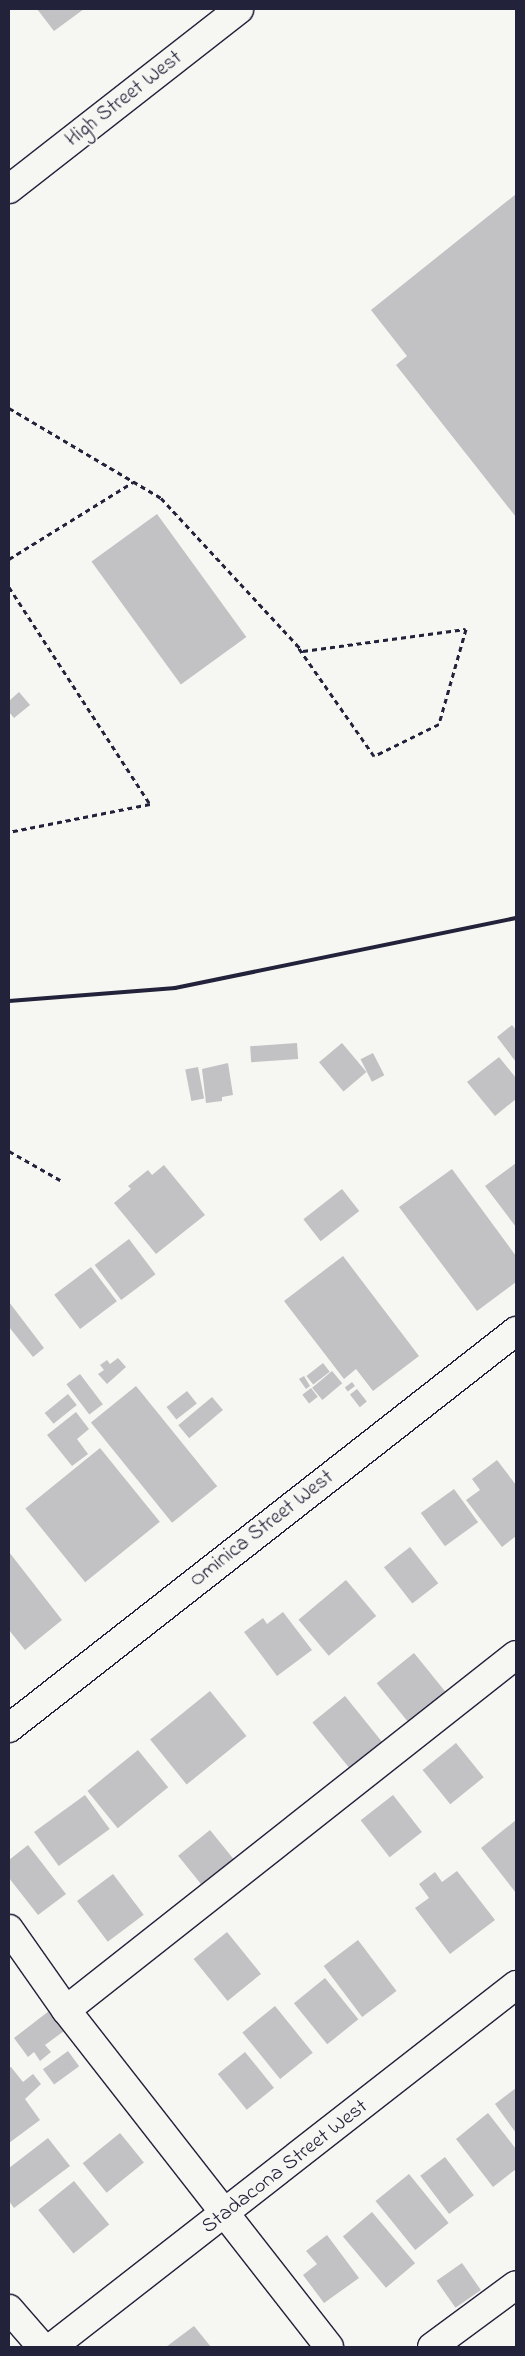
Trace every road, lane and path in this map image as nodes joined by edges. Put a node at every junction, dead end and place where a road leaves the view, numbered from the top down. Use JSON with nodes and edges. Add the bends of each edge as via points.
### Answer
{"nodes":[{"id":1,"x":239,"y":9,"type":"edge"},
{"id":2,"x":9,"y":189,"type":"edge"},
{"id":3,"x":9,"y":408,"type":"edge"},
{"id":4,"x":133,"y":482,"type":"junction"},
{"id":5,"x":9,"y":559,"type":"edge"},
{"id":6,"x":9,"y":586,"type":"edge"},
{"id":7,"x":296,"y":644,"type":"junction"},
{"id":8,"x":9,"y":832,"type":"edge"},
{"id":9,"x":9,"y":1151,"type":"edge"},
{"id":10,"x":60,"y":1180,"type":"dead end"},
{"id":11,"x":516,"y":1331,"type":"edge"},
{"id":12,"x":516,"y":1655,"type":"edge"},
{"id":13,"x":9,"y":1728,"type":"edge"},
{"id":14,"x":9,"y":1929,"type":"edge"},
{"id":15,"x":516,"y":1985,"type":"edge"},
{"id":16,"x":66,"y":2010,"type":"junction"},
{"id":17,"x":225,"y":2214,"type":"junction"},
{"id":18,"x":516,"y":2285,"type":"edge"},
{"id":19,"x":9,"y":2309,"type":"edge"},
{"id":20,"x":42,"y":2347,"type":"edge"},
{"id":21,"x":52,"y":2347,"type":"edge"},
{"id":22,"x":329,"y":2347,"type":"edge"},
{"id":23,"x":432,"y":2347,"type":"edge"}],
"edges":[{"from":1,"to":2,"type":"street","name":"High Street West"},
{"from":3,"to":4,"type":"path"},
{"from":4,"to":5,"type":"path"},
{"from":4,"to":7,"type":"path","via":[[161,498]]},
{"from":6,"to":8,"type":"path","via":[[150,804]]},
{"from":7,"to":7,"type":"path","via":[[303,651],[466,629],[439,724],[374,756]]},
{"from":9,"to":10,"type":"path"},
{"from":11,"to":13,"type":"street","name":"Ominica Street West"},
{"from":12,"to":16,"type":"street"},
{"from":14,"to":16,"type":"street"},
{"from":15,"to":17,"type":"street","name":"Stadacona Street West"},
{"from":16,"to":17,"type":"street"},
{"from":17,"to":21,"type":"street","name":"Stadacona Street West"},
{"from":17,"to":22,"type":"street"},
{"from":18,"to":23,"type":"street"},
{"from":19,"to":20,"type":"street"}]}
